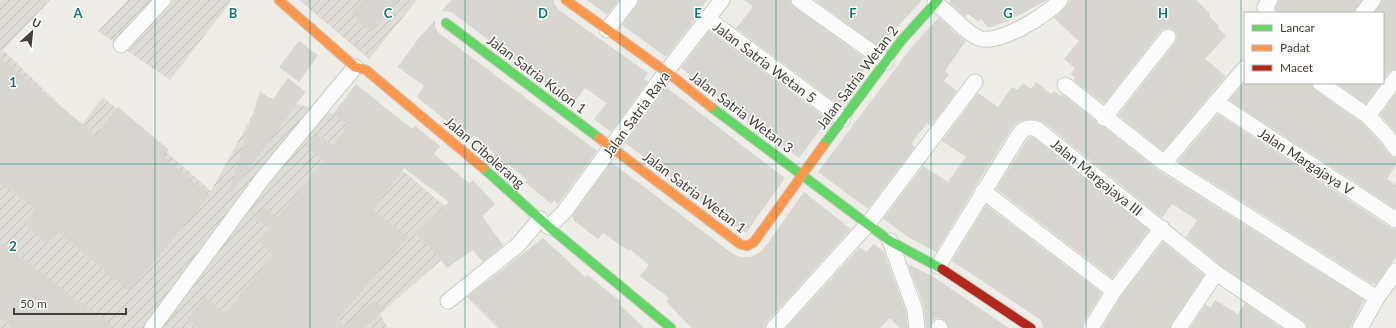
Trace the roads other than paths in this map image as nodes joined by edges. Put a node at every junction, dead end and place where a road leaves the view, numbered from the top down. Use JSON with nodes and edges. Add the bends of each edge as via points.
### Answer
{"nodes":[{"id":1,"x":163,"y":0,"type":"edge"},
{"id":2,"x":279,"y":0,"type":"edge"},
{"id":3,"x":566,"y":0,"type":"edge"},
{"id":4,"x":630,"y":0,"type":"edge"},
{"id":5,"x":722,"y":0,"type":"edge"},
{"id":6,"x":799,"y":0,"type":"edge"},
{"id":7,"x":1060,"y":0,"type":"edge"},
{"id":8,"x":1270,"y":0,"type":"edge"},
{"id":9,"x":1373,"y":0,"type":"edge"},
{"id":10,"x":937,"y":1,"type":"edge"},
{"id":11,"x":1268,"y":12,"type":"edge"},
{"id":12,"x":1364,"y":12,"type":"edge"},
{"id":13,"x":707,"y":18,"type":"junction"},
{"id":14,"x":446,"y":23,"type":"dead end"},
{"id":15,"x":607,"y":30,"type":"junction"},
{"id":16,"x":1168,"y":37,"type":"dead end"},
{"id":17,"x":121,"y":45,"type":"dead end"},
{"id":18,"x":886,"y":62,"type":"junction"},
{"id":19,"x":355,"y":67,"type":"junction"},
{"id":20,"x":1244,"y":69,"type":"edge"},
{"id":21,"x":666,"y":72,"type":"junction"},
{"id":22,"x":1396,"y":78,"type":"edge"},
{"id":23,"x":975,"y":82,"type":"dead end"},
{"id":24,"x":1321,"y":84,"type":"edge"},
{"id":25,"x":1064,"y":85,"type":"dead end"},
{"id":26,"x":1216,"y":102,"type":"junction"},
{"id":27,"x":1368,"y":116,"type":"junction"},
{"id":28,"x":1104,"y":118,"type":"junction"},
{"id":29,"x":843,"y":119,"type":"junction"},
{"id":30,"x":612,"y":147,"type":"junction"},
{"id":31,"x":1396,"y":149,"type":"edge"},
{"id":32,"x":1164,"y":163,"type":"junction"},
{"id":33,"x":802,"y":174,"type":"junction"},
{"id":34,"x":983,"y":191,"type":"junction"},
{"id":35,"x":1396,"y":220,"type":"edge"},
{"id":36,"x":544,"y":223,"type":"junction"},
{"id":37,"x":868,"y":224,"type":"junction"},
{"id":38,"x":1162,"y":228,"type":"junction"},
{"id":39,"x":890,"y":241,"type":"junction"},
{"id":40,"x":938,"y":266,"type":"junction"},
{"id":41,"x":1396,"y":271,"type":"edge"},
{"id":42,"x":1216,"y":273,"type":"junction"},
{"id":43,"x":1114,"y":291,"type":"junction"},
{"id":44,"x":1377,"y":298,"type":"junction"},
{"id":45,"x":448,"y":301,"type":"dead end"},
{"id":46,"x":1280,"y":324,"type":"edge"},
{"id":47,"x":152,"y":328,"type":"edge"},
{"id":48,"x":671,"y":328,"type":"edge"},
{"id":49,"x":774,"y":328,"type":"edge"},
{"id":50,"x":917,"y":328,"type":"edge"},
{"id":51,"x":1031,"y":328,"type":"edge"},
{"id":52,"x":1091,"y":328,"type":"edge"},
{"id":53,"x":1178,"y":328,"type":"edge"},
{"id":54,"x":1298,"y":328,"type":"edge"},
{"id":55,"x":1360,"y":328,"type":"edge"}],
"edges":[{"from":1,"to":17,"type":"street"},
{"from":2,"to":19,"type":"street","name":"Jalan Cibolerang"},
{"from":3,"to":15,"type":"street","name":"Jalan Satria Wetan 3"},
{"from":4,"to":15,"type":"street"},
{"from":5,"to":13,"type":"street","name":"Jalan Satria Raya"},
{"from":6,"to":18,"type":"street"},
{"from":7,"to":10,"type":"street","via":[[1028,24],[1006,35],[986,40],[964,28]]},
{"from":8,"to":11,"type":"street","via":[[1265,7]]},
{"from":9,"to":12,"type":"street"},
{"from":10,"to":18,"type":"street","name":"Jalan Satria Wetan 2"},
{"from":13,"to":21,"type":"street","name":"Jalan Satria Raya"},
{"from":13,"to":29,"type":"street","name":"Jalan Satria Wetan 5"},
{"from":14,"to":30,"type":"street","name":"Jalan Satria Kulon 1"},
{"from":15,"to":21,"type":"street","name":"Jalan Satria Wetan 3"},
{"from":16,"to":28,"type":"street"},
{"from":18,"to":29,"type":"street","name":"Jalan Satria Wetan 2"},
{"from":19,"to":36,"type":"street","name":"Jalan Cibolerang","via":[[366,70],[458,146]]},
{"from":19,"to":47,"type":"street","via":[[263,178]]},
{"from":20,"to":26,"type":"street"},
{"from":21,"to":30,"type":"street","name":"Jalan Satria Raya"},
{"from":21,"to":33,"type":"street","name":"Jalan Satria Wetan 3"},
{"from":22,"to":27,"type":"street"},
{"from":23,"to":37,"type":"street"},
{"from":24,"to":27,"type":"street"},
{"from":25,"to":28,"type":"street"},
{"from":26,"to":32,"type":"street"},
{"from":26,"to":35,"type":"street","name":"Jalan Margajaya V"},
{"from":27,"to":31,"type":"street"},
{"from":28,"to":32,"type":"street"},
{"from":29,"to":33,"type":"street","name":"Jalan Satria Wetan 2"},
{"from":30,"to":33,"type":"street","name":"Jalan Satria Wetan 1","via":[[746,246],[754,242]]},
{"from":30,"to":36,"type":"street","name":"Jalan Satria Raya","via":[[564,212]]},
{"from":32,"to":44,"type":"street"},
{"from":33,"to":37,"type":"street","name":"Jalan Satria Wetan 3"},
{"from":34,"to":38,"type":"street","name":"Jalan Margajaya III","via":[[1020,133],[1031,127],[1037,129]]},
{"from":34,"to":40,"type":"street","name":"Jalan Margajaya III"},
{"from":34,"to":43,"type":"street"},
{"from":36,"to":45,"type":"street","name":"Jalan Satria Raya"},
{"from":36,"to":48,"type":"street","name":"Jalan Cibolerang"},
{"from":37,"to":39,"type":"street","name":"Jalan Satria Wetan 3"},
{"from":37,"to":49,"type":"street"},
{"from":38,"to":42,"type":"street","name":"Jalan Margajaya III"},
{"from":38,"to":43,"type":"street"},
{"from":39,"to":40,"type":"street","name":"Jalan Satria Wetan 3"},
{"from":39,"to":50,"type":"street","via":[[915,310]]},
{"from":40,"to":51,"type":"street","name":"Jalan Satria Wetan 3"},
{"from":41,"to":44,"type":"street"},
{"from":42,"to":46,"type":"street","name":"Jalan Margajaya III"},
{"from":42,"to":53,"type":"street"},
{"from":43,"to":52,"type":"street"},
{"from":44,"to":55,"type":"street"},
{"from":46,"to":54,"type":"street","name":"Jalan Margajaya III"}]}
